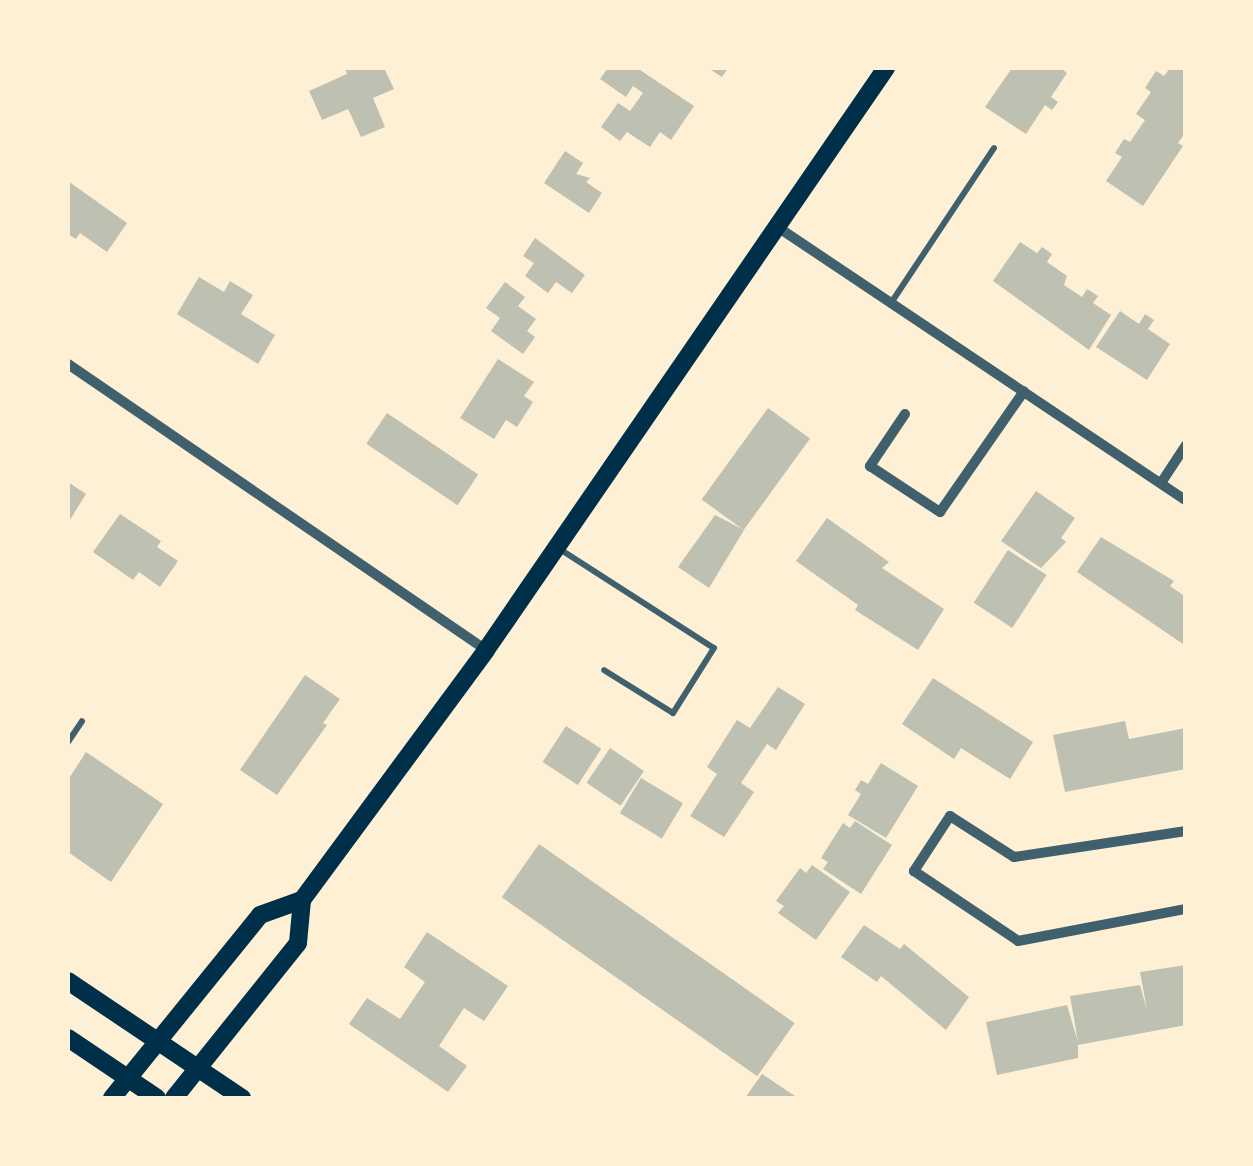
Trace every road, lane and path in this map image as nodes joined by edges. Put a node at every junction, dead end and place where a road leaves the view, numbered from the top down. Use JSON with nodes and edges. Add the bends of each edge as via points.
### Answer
{"nodes":[{"id":1,"x":886,"y":68,"type":"edge"},
{"id":2,"x":994,"y":148,"type":"dead end"},
{"id":3,"x":779,"y":228,"type":"junction"},
{"id":4,"x":891,"y":302,"type":"junction"},
{"id":5,"x":68,"y":364,"type":"edge"},
{"id":6,"x":1024,"y":392,"type":"junction"},
{"id":7,"x":905,"y":414,"type":"dead end"},
{"id":8,"x":1186,"y":445,"type":"edge"},
{"id":9,"x":1160,"y":483,"type":"junction"},
{"id":10,"x":1186,"y":500,"type":"edge"},
{"id":11,"x":557,"y":547,"type":"junction"},
{"id":12,"x":486,"y":650,"type":"junction"},
{"id":13,"x":604,"y":670,"type":"dead end"},
{"id":14,"x":82,"y":721,"type":"dead end"},
{"id":15,"x":68,"y":742,"type":"edge"},
{"id":16,"x":1186,"y":831,"type":"edge"},
{"id":17,"x":302,"y":900,"type":"junction"},
{"id":18,"x":1186,"y":910,"type":"edge"},
{"id":19,"x":68,"y":980,"type":"edge"},
{"id":20,"x":68,"y":1038,"type":"edge"},
{"id":21,"x":157,"y":1041,"type":"junction"},
{"id":22,"x":198,"y":1068,"type":"junction"},
{"id":23,"x":128,"y":1079,"type":"junction"},
{"id":24,"x":112,"y":1098,"type":"edge"},
{"id":25,"x":157,"y":1098,"type":"edge"},
{"id":26,"x":174,"y":1098,"type":"edge"},
{"id":27,"x":242,"y":1098,"type":"edge"}],
"edges":[{"from":1,"to":3,"type":"main road"},
{"from":2,"to":4,"type":"lane"},
{"from":3,"to":4,"type":"street"},
{"from":3,"to":11,"type":"main road"},
{"from":4,"to":6,"type":"street"},
{"from":5,"to":12,"type":"street"},
{"from":6,"to":7,"type":"street","via":[[940,512],[870,466]]},
{"from":6,"to":9,"type":"street"},
{"from":8,"to":9,"type":"street"},
{"from":9,"to":10,"type":"street"},
{"from":11,"to":12,"type":"main road"},
{"from":11,"to":13,"type":"lane","via":[[714,648],[672,713]]},
{"from":12,"to":17,"type":"main road"},
{"from":14,"to":15,"type":"lane"},
{"from":16,"to":18,"type":"street","via":[[1014,857],[950,816],[914,871],[1018,941]]},
{"from":17,"to":21,"type":"main road","via":[[260,916]]},
{"from":17,"to":22,"type":"main road","via":[[298,943]]},
{"from":19,"to":21,"type":"main road"},
{"from":20,"to":23,"type":"main road"},
{"from":21,"to":22,"type":"main road"},
{"from":21,"to":23,"type":"main road"},
{"from":22,"to":26,"type":"main road"},
{"from":22,"to":27,"type":"main road"},
{"from":23,"to":24,"type":"main road"},
{"from":23,"to":25,"type":"main road"}]}
